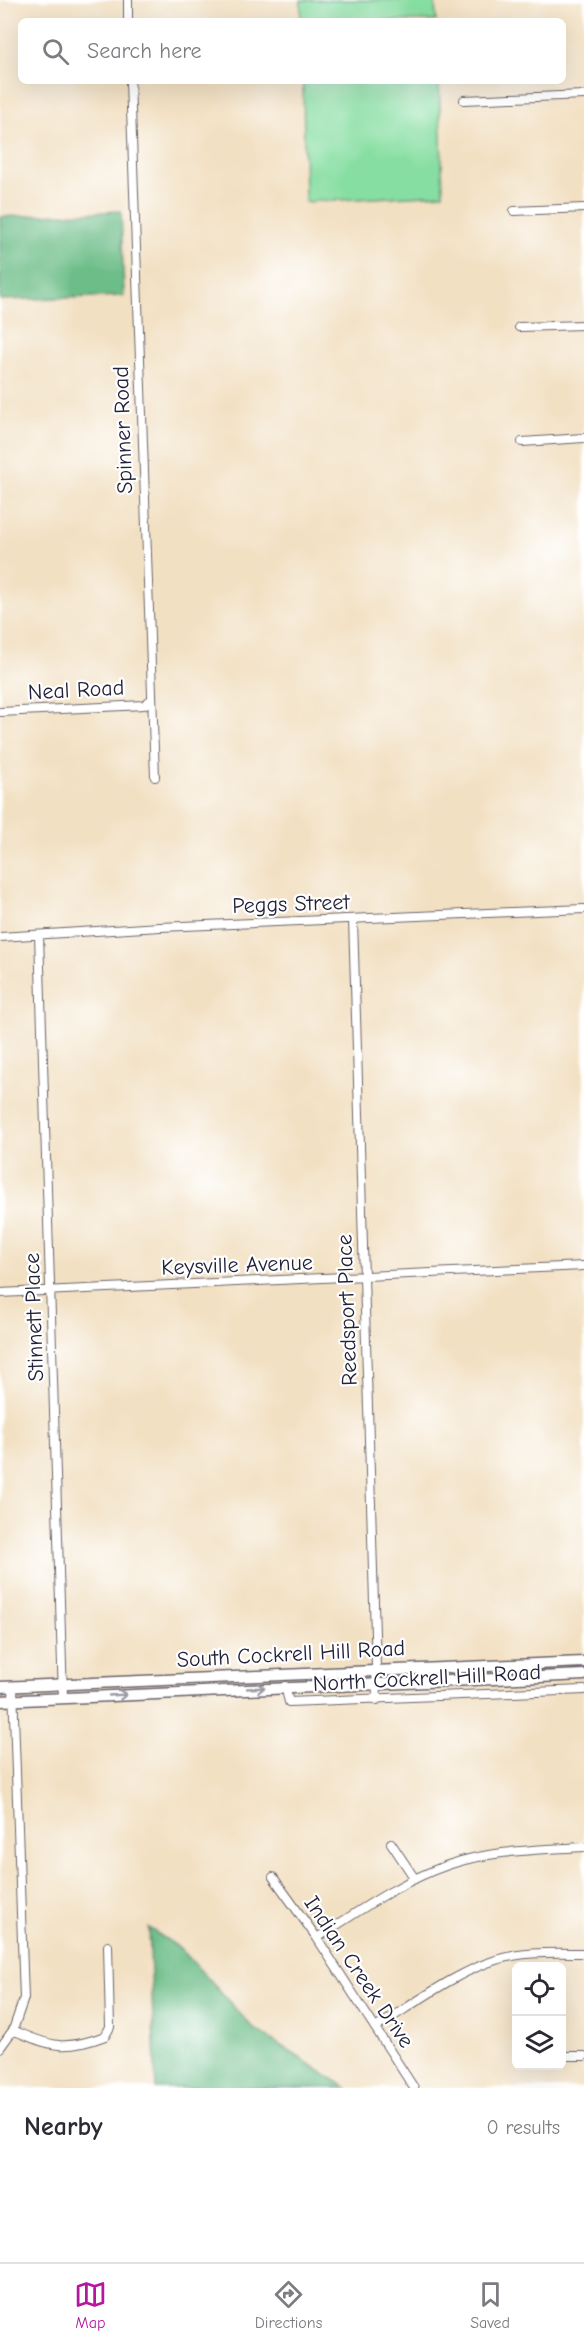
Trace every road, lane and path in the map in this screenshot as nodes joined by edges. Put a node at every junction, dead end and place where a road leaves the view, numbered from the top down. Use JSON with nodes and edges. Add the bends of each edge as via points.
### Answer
{"nodes":[{"id":1,"x":128,"y":0,"type":"edge"},
{"id":2,"x":128,"y":18,"type":"edge"},
{"id":3,"x":130,"y":84,"type":"edge"},
{"id":4,"x":584,"y":95,"type":"edge"},
{"id":5,"x":464,"y":100,"type":"dead end"},
{"id":6,"x":584,"y":208,"type":"edge"},
{"id":7,"x":514,"y":212,"type":"dead end"},
{"id":8,"x":584,"y":325,"type":"edge"},
{"id":9,"x":519,"y":327,"type":"dead end"},
{"id":10,"x":584,"y":438,"type":"edge"},
{"id":11,"x":522,"y":442,"type":"dead end"},
{"id":12,"x":152,"y":699,"type":"junction"},
{"id":13,"x":0,"y":712,"type":"edge"},
{"id":14,"x":155,"y":777,"type":"dead end"},
{"id":15,"x":584,"y":909,"type":"edge"},
{"id":16,"x":353,"y":919,"type":"junction"},
{"id":17,"x":39,"y":935,"type":"junction"},
{"id":18,"x":0,"y":937,"type":"edge"},
{"id":19,"x":584,"y":1266,"type":"edge"},
{"id":20,"x":363,"y":1277,"type":"junction"},
{"id":21,"x":51,"y":1291,"type":"junction"},
{"id":22,"x":0,"y":1293,"type":"edge"},
{"id":23,"x":584,"y":1662,"type":"edge"},
{"id":24,"x":376,"y":1670,"type":"junction"},
{"id":25,"x":584,"y":1675,"type":"edge"},
{"id":26,"x":510,"y":1678,"type":"junction"},
{"id":27,"x":63,"y":1683,"type":"junction"},
{"id":28,"x":376,"y":1683,"type":"junction"},
{"id":29,"x":285,"y":1686,"type":"junction"},
{"id":30,"x":13,"y":1687,"type":"junction"},
{"id":31,"x":0,"y":1688,"type":"edge"},
{"id":32,"x":584,"y":1690,"type":"edge"},
{"id":33,"x":511,"y":1692,"type":"junction"},
{"id":34,"x":63,"y":1697,"type":"junction"},
{"id":35,"x":14,"y":1700,"type":"junction"},
{"id":36,"x":377,"y":1700,"type":"junction"},
{"id":37,"x":0,"y":1701,"type":"edge"},
{"id":38,"x":391,"y":1843,"type":"dead end"},
{"id":39,"x":584,"y":1847,"type":"edge"},
{"id":40,"x":273,"y":1877,"type":"dead end"},
{"id":41,"x":415,"y":1878,"type":"junction"},
{"id":42,"x":317,"y":1938,"type":"junction"},
{"id":43,"x":108,"y":1946,"type":"dead end"},
{"id":44,"x":584,"y":1953,"type":"edge"},
{"id":45,"x":375,"y":2028,"type":"junction"},
{"id":46,"x":13,"y":2030,"type":"junction"},
{"id":47,"x":0,"y":2048,"type":"edge"},
{"id":48,"x":566,"y":2056,"type":"edge"},
{"id":49,"x":584,"y":2056,"type":"edge"},
{"id":50,"x":414,"y":2088,"type":"edge"}],
"edges":[{"from":1,"to":2,"type":"street"},
{"from":3,"to":12,"type":"street","name":"Spinner Road"},
{"from":4,"to":5,"type":"street"},
{"from":6,"to":7,"type":"street"},
{"from":8,"to":9,"type":"street"},
{"from":10,"to":11,"type":"street"},
{"from":12,"to":13,"type":"street","name":"Neal Road","via":[[144,705]]},
{"from":12,"to":14,"type":"street","name":"Spinner Road"},
{"from":15,"to":16,"type":"street","name":"Peggs Street"},
{"from":16,"to":17,"type":"street","name":"Peggs Street"},
{"from":16,"to":20,"type":"street","name":"Reedsport Place"},
{"from":17,"to":18,"type":"street","name":"Peggs Street"},
{"from":17,"to":21,"type":"street","name":"Stinnett Place"},
{"from":19,"to":20,"type":"street","name":"Keysville Avenue"},
{"from":20,"to":21,"type":"street","name":"Keysville Avenue"},
{"from":20,"to":24,"type":"street","name":"Reedsport Place"},
{"from":21,"to":22,"type":"street","name":"Keysville Avenue"},
{"from":21,"to":27,"type":"street","name":"Stinnett Place"},
{"from":23,"to":24,"type":"main road","name":"South Cockrell Hill Road"},
{"from":24,"to":27,"type":"main road","name":"South Cockrell Hill Road"},
{"from":24,"to":28,"type":"street","name":"Reedsport Place"},
{"from":25,"to":26,"type":"main road","name":"South Cockrell Hill Road"},
{"from":26,"to":28,"type":"main road","name":"South Cockrell Hill Road"},
{"from":26,"to":33,"type":"street"},
{"from":27,"to":30,"type":"main road","name":"South Cockrell Hill Road"},
{"from":27,"to":34,"type":"street","name":"Stinnett Place"},
{"from":28,"to":29,"type":"main road","name":"South Cockrell Hill Road"},
{"from":28,"to":36,"type":"street","name":"Reedsport Place"},
{"from":34,"to":29,"type":"main road","name":"South Cockrell Hill Road","one_way":true},
{"from":29,"to":36,"type":"street","name":"North Cockrell Hill Road","via":[[288,1702]]},
{"from":30,"to":31,"type":"main road","name":"South Cockrell Hill Road"},
{"from":30,"to":35,"type":"street"},
{"from":32,"to":33,"type":"street","name":"North Cockrell Hill Road"},
{"from":33,"to":36,"type":"street","name":"North Cockrell Hill Road"},
{"from":34,"to":35,"type":"main road","name":"South Cockrell Hill Road"},
{"from":35,"to":37,"type":"main road","name":"South Cockrell Hill Road"},
{"from":35,"to":46,"type":"street","via":[[24,1998]]},
{"from":38,"to":41,"type":"street"},
{"from":39,"to":41,"type":"street","via":[[500,1853],[448,1865]]},
{"from":40,"to":42,"type":"street","name":"Indian Creek Drive"},
{"from":41,"to":42,"type":"street"},
{"from":42,"to":45,"type":"street","name":"Indian Creek Drive"},
{"from":43,"to":46,"type":"street","via":[[110,2027],[105,2036],[70,2047],[45,2044]]},
{"from":44,"to":45,"type":"street","via":[[497,1959]]},
{"from":45,"to":50,"type":"street","name":"Indian Creek Drive"},
{"from":46,"to":47,"type":"street"},
{"from":48,"to":49,"type":"street"}]}
